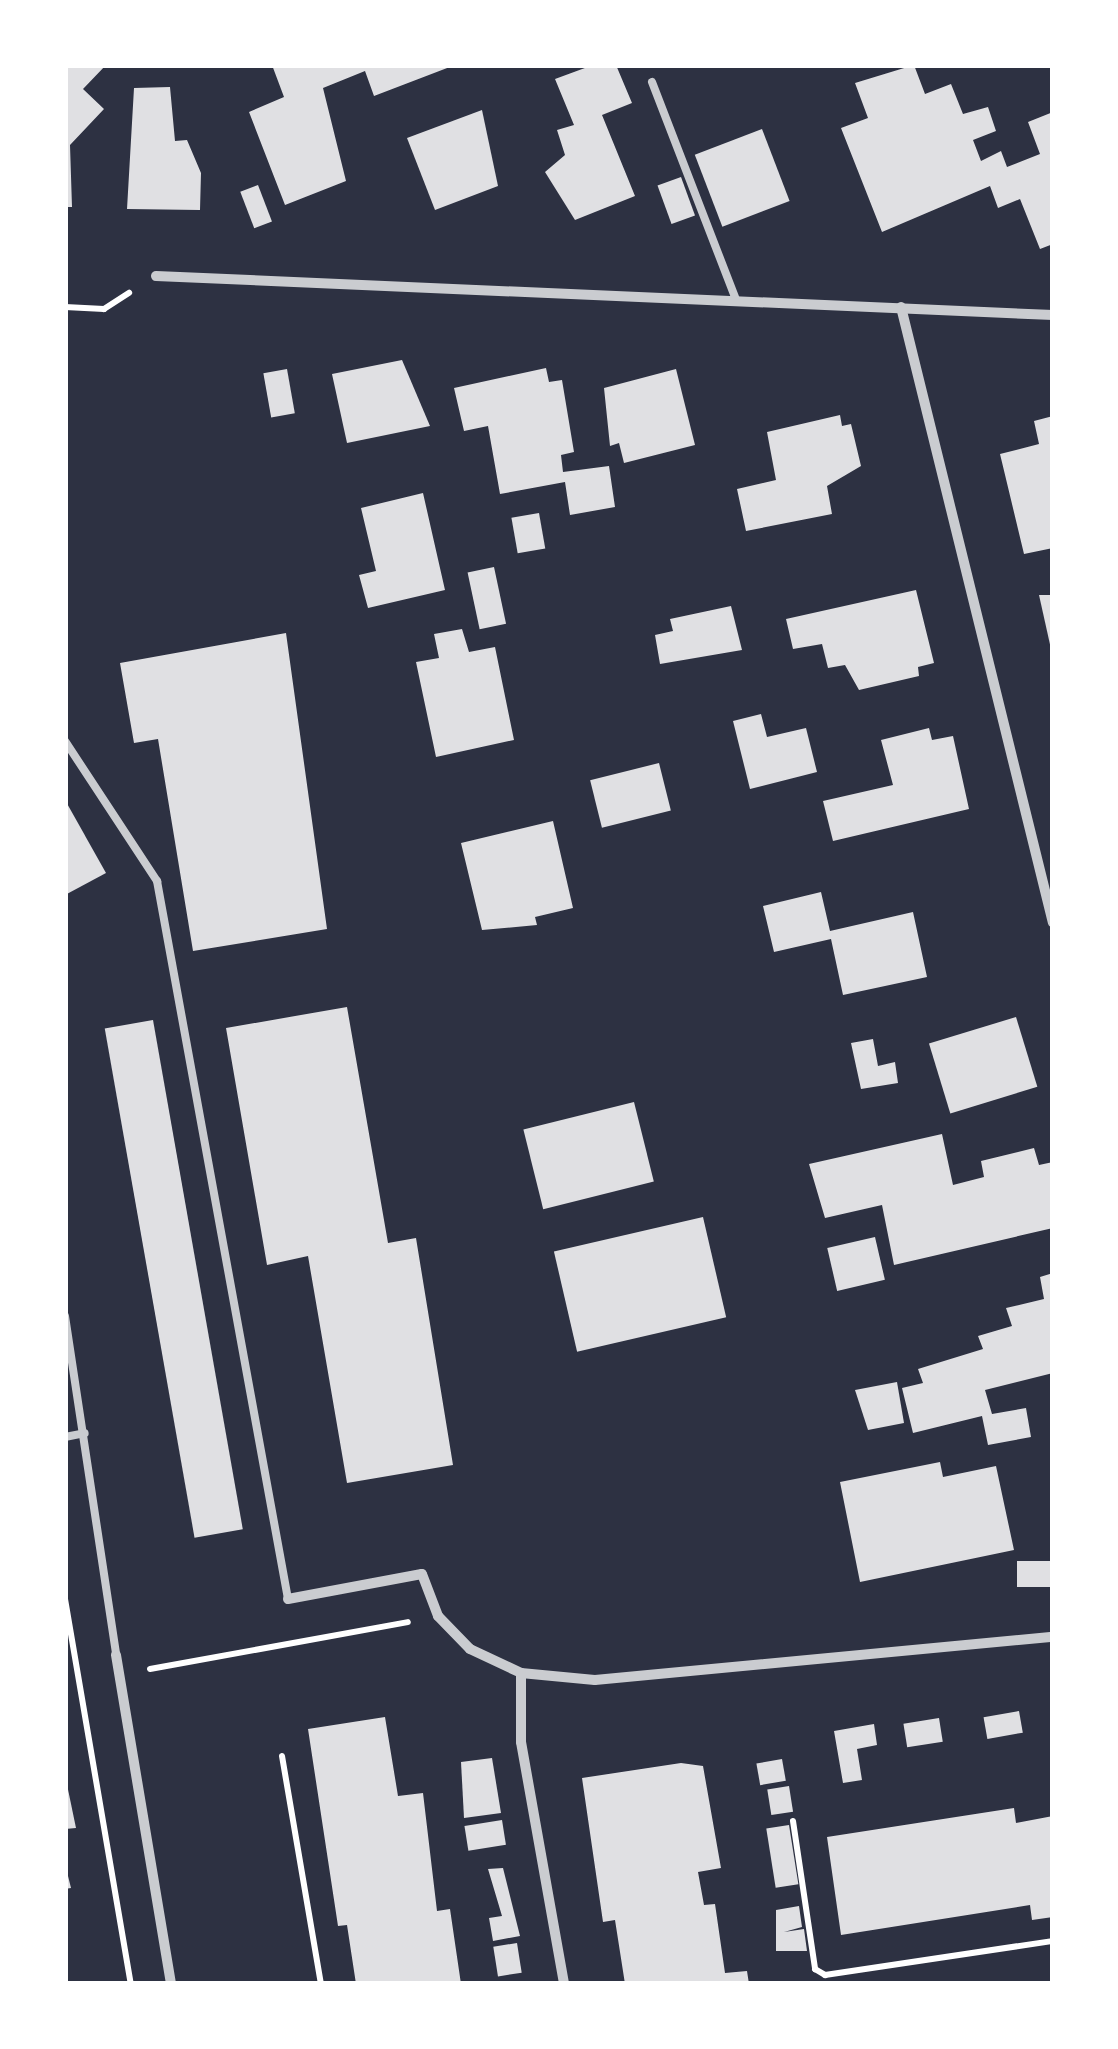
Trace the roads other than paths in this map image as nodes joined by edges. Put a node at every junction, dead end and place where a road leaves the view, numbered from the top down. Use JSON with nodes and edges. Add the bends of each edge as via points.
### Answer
{"nodes":[{"id":1,"x":652,"y":82,"type":"dead end"},
{"id":2,"x":156,"y":276,"type":"road end"},
{"id":3,"x":736,"y":300,"type":"junction"},
{"id":4,"x":902,"y":307,"type":"junction"},
{"id":5,"x":1053,"y":316,"type":"edge"},
{"id":6,"x":65,"y":740,"type":"edge"},
{"id":7,"x":1053,"y":922,"type":"edge"},
{"id":8,"x":65,"y":1316,"type":"edge"},
{"id":9,"x":85,"y":1434,"type":"junction"},
{"id":10,"x":65,"y":1437,"type":"edge"},
{"id":11,"x":288,"y":1599,"type":"joint"},
{"id":12,"x":1053,"y":1637,"type":"edge"},
{"id":13,"x":116,"y":1655,"type":"joint"},
{"id":14,"x":521,"y":1673,"type":"junction"},
{"id":15,"x":171,"y":1984,"type":"edge"},
{"id":16,"x":564,"y":1984,"type":"edge"}],
"edges":[{"from":1,"to":3,"type":"lane"},
{"from":2,"to":3,"type":"street"},
{"from":3,"to":4,"type":"street"},
{"from":4,"to":5,"type":"street"},
{"from":4,"to":7,"type":"street"},
{"from":6,"to":11,"type":"lane","via":[[157,881]]},
{"from":8,"to":9,"type":"lane"},
{"from":9,"to":10,"type":"lane"},
{"from":9,"to":13,"type":"lane"},
{"from":11,"to":14,"type":"street","via":[[422,1574],[438,1616],[470,1649]]},
{"from":12,"to":14,"type":"street","via":[[595,1680]]},
{"from":13,"to":15,"type":"street"},
{"from":14,"to":16,"type":"street","via":[[521,1742]]}]}
